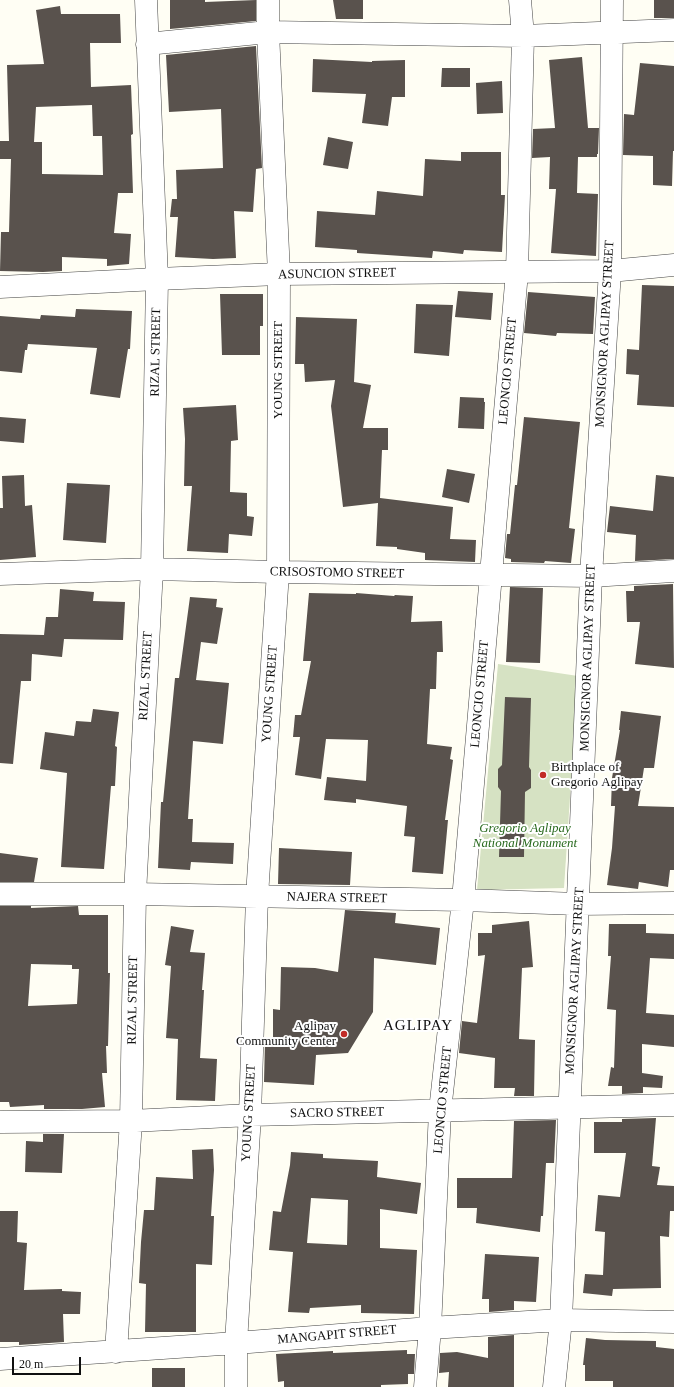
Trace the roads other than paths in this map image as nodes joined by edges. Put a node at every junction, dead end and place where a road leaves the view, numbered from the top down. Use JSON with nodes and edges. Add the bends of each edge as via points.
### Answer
{"nodes":[{"id":1,"x":146,"y":0,"type":"edge"},
{"id":2,"x":268,"y":0,"type":"edge"},
{"id":3,"x":520,"y":0,"type":"edge"},
{"id":4,"x":612,"y":0,"type":"edge"},
{"id":5,"x":674,"y":30,"type":"edge"},
{"id":6,"x":268,"y":32,"type":"junction"},
{"id":7,"x":613,"y":32,"type":"junction"},
{"id":8,"x":523,"y":36,"type":"junction"},
{"id":9,"x":147,"y":44,"type":"junction"},
{"id":10,"x":674,"y":265,"type":"edge"},
{"id":11,"x":610,"y":271,"type":"junction"},
{"id":12,"x":517,"y":272,"type":"junction"},
{"id":13,"x":279,"y":274,"type":"junction"},
{"id":14,"x":157,"y":278,"type":"junction"},
{"id":15,"x":0,"y":287,"type":"edge"},
{"id":16,"x":152,"y":569,"type":"junction"},
{"id":17,"x":674,"y":571,"type":"edge"},
{"id":18,"x":278,"y":572,"type":"junction"},
{"id":19,"x":0,"y":574,"type":"edge"},
{"id":20,"x":490,"y":574,"type":"junction"},
{"id":21,"x":591,"y":576,"type":"junction"},
{"id":22,"x":0,"y":894,"type":"edge"},
{"id":23,"x":135,"y":894,"type":"junction"},
{"id":24,"x":257,"y":896,"type":"junction"},
{"id":25,"x":463,"y":900,"type":"junction"},
{"id":26,"x":674,"y":903,"type":"edge"},
{"id":27,"x":578,"y":904,"type":"junction"},
{"id":28,"x":674,"y":1105,"type":"edge"},
{"id":29,"x":569,"y":1107,"type":"junction"},
{"id":30,"x":440,"y":1111,"type":"junction"},
{"id":31,"x":250,"y":1115,"type":"junction"},
{"id":32,"x":131,"y":1121,"type":"junction"},
{"id":33,"x":0,"y":1122,"type":"edge"},
{"id":34,"x":561,"y":1320,"type":"junction"},
{"id":35,"x":674,"y":1322,"type":"edge"},
{"id":36,"x":430,"y":1328,"type":"junction"},
{"id":37,"x":236,"y":1343,"type":"junction"},
{"id":38,"x":116,"y":1352,"type":"junction"},
{"id":39,"x":0,"y":1359,"type":"edge"},
{"id":40,"x":236,"y":1387,"type":"edge"},
{"id":41,"x":425,"y":1387,"type":"edge"},
{"id":42,"x":554,"y":1387,"type":"edge"}],
"edges":[{"from":1,"to":9,"type":"street","name":"RIZAL STREET"},
{"from":2,"to":6,"type":"street","name":"YOUNG STREET"},
{"from":3,"to":8,"type":"street","name":"LEONCIO STREET"},
{"from":4,"to":7,"type":"street","name":"MONSIGNOR AGLIPAY STREET"},
{"from":5,"to":7,"type":"street"},
{"from":6,"to":8,"type":"street"},
{"from":6,"to":9,"type":"street"},
{"from":6,"to":13,"type":"street","name":"YOUNG STREET"},
{"from":7,"to":8,"type":"street"},
{"from":7,"to":11,"type":"street","name":"MONSIGNOR AGLIPAY STREET"},
{"from":8,"to":12,"type":"street","name":"LEONCIO STREET"},
{"from":9,"to":14,"type":"street","name":"RIZAL STREET"},
{"from":10,"to":11,"type":"street","name":"ASUNCION STREET"},
{"from":11,"to":12,"type":"street","name":"ASUNCION STREET"},
{"from":11,"to":21,"type":"street","name":"MONSIGNOR AGLIPAY STREET"},
{"from":12,"to":13,"type":"street","name":"ASUNCION STREET"},
{"from":12,"to":20,"type":"street","name":"LEONCIO STREET"},
{"from":13,"to":14,"type":"street","name":"ASUNCION STREET"},
{"from":13,"to":18,"type":"street","name":"YOUNG STREET"},
{"from":14,"to":15,"type":"street","name":"ASUNCION STREET"},
{"from":14,"to":16,"type":"street","name":"RIZAL STREET"},
{"from":16,"to":18,"type":"street","name":"CRISOSTOMO STREET"},
{"from":16,"to":19,"type":"street","name":"CRISOSTOMO STREET"},
{"from":16,"to":23,"type":"street","name":"RIZAL STREET"},
{"from":17,"to":21,"type":"street","name":"CRISOSTOMO STREET"},
{"from":18,"to":20,"type":"street","name":"CRISOSTOMO STREET"},
{"from":18,"to":24,"type":"street","name":"YOUNG STREET"},
{"from":20,"to":21,"type":"street","name":"CRISOSTOMO STREET"},
{"from":20,"to":25,"type":"street","name":"LEONCIO STREET"},
{"from":21,"to":27,"type":"street","name":"MONSIGNOR AGLIPAY STREET"},
{"from":22,"to":23,"type":"street","name":"NAJERA STREET"},
{"from":23,"to":24,"type":"street","name":"NAJERA STREET"},
{"from":23,"to":32,"type":"street","name":"RIZAL STREET"},
{"from":24,"to":25,"type":"street","name":"NAJERA STREET"},
{"from":24,"to":31,"type":"street","name":"YOUNG STREET"},
{"from":25,"to":27,"type":"street","name":"NAJERA STREET"},
{"from":25,"to":30,"type":"street","name":"LEONCIO STREET"},
{"from":26,"to":27,"type":"street","name":"NAJERA STREET"},
{"from":27,"to":29,"type":"street","name":"MONSIGNOR AGLIPAY STREET"},
{"from":28,"to":29,"type":"street","name":"SACRO STREET"},
{"from":29,"to":30,"type":"street","name":"SACRO STREET"},
{"from":29,"to":34,"type":"street","name":"MONSIGNOR AGLIPAY STREET"},
{"from":30,"to":31,"type":"street","name":"SACRO STREET"},
{"from":30,"to":36,"type":"street","name":"LEONCIO STREET"},
{"from":31,"to":32,"type":"street","name":"SACRO STREET"},
{"from":31,"to":37,"type":"street","name":"YOUNG STREET"},
{"from":32,"to":33,"type":"street","name":"SACRO STREET"},
{"from":32,"to":38,"type":"street","name":"RIZAL STREET"},
{"from":34,"to":35,"type":"street","name":"MANGAPIT STREET"},
{"from":34,"to":36,"type":"street","name":"MANGAPIT STREET"},
{"from":34,"to":42,"type":"street","name":"MONSIGNOR AGLIPAY STREET"},
{"from":36,"to":37,"type":"street","name":"MANGAPIT STREET"},
{"from":36,"to":41,"type":"street","name":"LEONCIO STREET"},
{"from":37,"to":38,"type":"street","name":"MANGAPIT STREET"},
{"from":37,"to":40,"type":"street","name":"YOUNG STREET"},
{"from":38,"to":39,"type":"street","name":"MANGAPIT STREET"}]}
